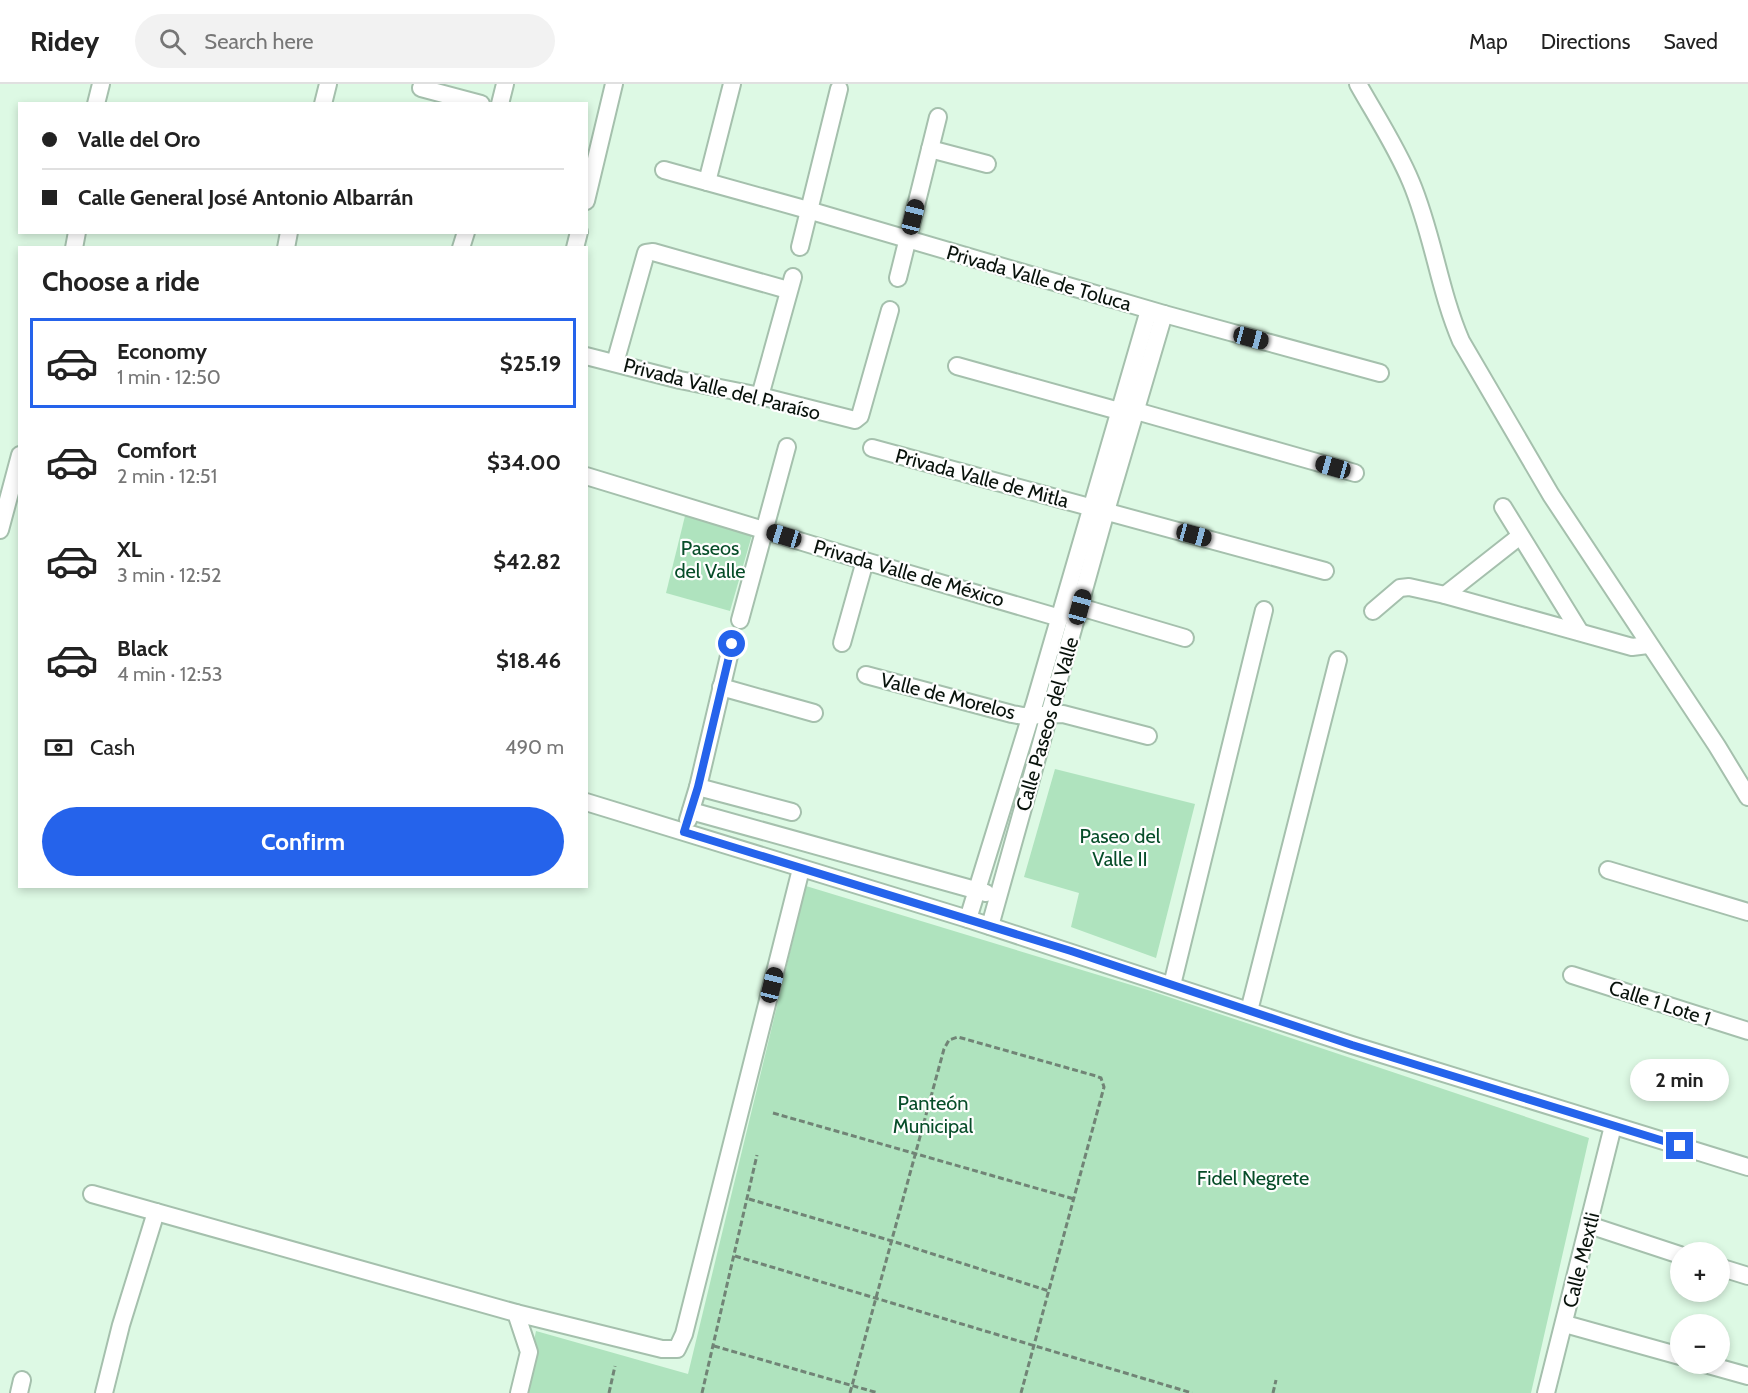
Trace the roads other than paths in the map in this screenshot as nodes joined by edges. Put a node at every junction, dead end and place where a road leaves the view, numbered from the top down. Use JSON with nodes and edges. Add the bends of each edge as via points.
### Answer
{"nodes":[{"id":1,"x":101,"y":84,"type":"edge"},
{"id":2,"x":328,"y":84,"type":"edge"},
{"id":3,"x":505,"y":84,"type":"edge"},
{"id":4,"x":614,"y":84,"type":"edge"},
{"id":5,"x":732,"y":84,"type":"edge"},
{"id":6,"x":1358,"y":84,"type":"edge"},
{"id":7,"x":421,"y":88,"type":"dead end"},
{"id":8,"x":440,"y":88,"type":"edge"},
{"id":9,"x":839,"y":89,"type":"dead end"},
{"id":10,"x":96,"y":102,"type":"edge"},
{"id":11,"x":324,"y":102,"type":"edge"},
{"id":12,"x":476,"y":102,"type":"edge"},
{"id":13,"x":500,"y":102,"type":"edge"},
{"id":14,"x":938,"y":117,"type":"dead end"},
{"id":15,"x":930,"y":149,"type":"junction"},
{"id":16,"x":987,"y":164,"type":"dead end"},
{"id":17,"x":664,"y":170,"type":"dead end"},
{"id":18,"x":707,"y":182,"type":"junction"},
{"id":19,"x":588,"y":193,"type":"edge"},
{"id":20,"x":808,"y":210,"type":"junction"},
{"id":21,"x":908,"y":240,"type":"junction"},
{"id":22,"x":800,"y":247,"type":"dead end"},
{"id":23,"x":897,"y":278,"type":"dead end"},
{"id":24,"x":890,"y":310,"type":"dead end"},
{"id":25,"x":1156,"y":312,"type":"junction"},
{"id":26,"x":588,"y":356,"type":"edge"},
{"id":27,"x":615,"y":363,"type":"junction"},
{"id":28,"x":957,"y":366,"type":"dead end"},
{"id":29,"x":1380,"y":373,"type":"dead end"},
{"id":30,"x":760,"y":396,"type":"junction"},
{"id":31,"x":1127,"y":411,"type":"junction"},
{"id":32,"x":787,"y":447,"type":"dead end"},
{"id":33,"x":872,"y":448,"type":"dead end"},
{"id":34,"x":18,"y":462,"type":"edge"},
{"id":35,"x":1355,"y":474,"type":"dead end"},
{"id":36,"x":588,"y":477,"type":"edge"},
{"id":37,"x":1503,"y":507,"type":"dead end"},
{"id":38,"x":1099,"y":509,"type":"junction"},
{"id":39,"x":0,"y":530,"type":"edge"},
{"id":40,"x":764,"y":530,"type":"junction"},
{"id":41,"x":1520,"y":536,"type":"junction"},
{"id":42,"x":865,"y":561,"type":"junction"},
{"id":43,"x":1325,"y":571,"type":"dead end"},
{"id":44,"x":1445,"y":595,"type":"junction"},
{"id":45,"x":1080,"y":607,"type":"junction"},
{"id":46,"x":1264,"y":610,"type":"dead end"},
{"id":47,"x":1373,"y":611,"type":"dead end"},
{"id":48,"x":1060,"y":618,"type":"junction"},
{"id":49,"x":741,"y":620,"type":"dead end"},
{"id":50,"x":1580,"y":632,"type":"junction"},
{"id":51,"x":1185,"y":638,"type":"dead end"},
{"id":52,"x":842,"y":643,"type":"dead end"},
{"id":53,"x":732,"y":644,"type":"dead end"},
{"id":54,"x":1648,"y":645,"type":"junction"},
{"id":55,"x":1338,"y":660,"type":"dead end"},
{"id":56,"x":866,"y":675,"type":"dead end"},
{"id":57,"x":721,"y":687,"type":"junction"},
{"id":58,"x":814,"y":713,"type":"dead end"},
{"id":59,"x":1050,"y":714,"type":"junction"},
{"id":60,"x":1031,"y":715,"type":"junction"},
{"id":61,"x":1148,"y":736,"type":"dead end"},
{"id":62,"x":698,"y":787,"type":"junction"},
{"id":63,"x":1748,"y":797,"type":"edge"},
{"id":64,"x":588,"y":803,"type":"edge"},
{"id":65,"x":691,"y":811,"type":"junction"},
{"id":66,"x":792,"y":812,"type":"dead end"},
{"id":67,"x":684,"y":832,"type":"junction"},
{"id":68,"x":801,"y":869,"type":"junction"},
{"id":69,"x":1608,"y":870,"type":"dead end"},
{"id":70,"x":977,"y":891,"type":"junction"},
{"id":71,"x":998,"y":897,"type":"junction"},
{"id":72,"x":1748,"y":912,"type":"edge"},
{"id":73,"x":968,"y":919,"type":"junction"},
{"id":74,"x":990,"y":926,"type":"junction"},
{"id":75,"x":1572,"y":975,"type":"dead end"},
{"id":76,"x":1172,"y":985,"type":"junction"},
{"id":77,"x":1250,"y":1011,"type":"junction"},
{"id":78,"x":1748,"y":1031,"type":"edge"},
{"id":79,"x":1613,"y":1126,"type":"junction"},
{"id":80,"x":1748,"y":1167,"type":"edge"},
{"id":81,"x":92,"y":1194,"type":"dead end"},
{"id":82,"x":156,"y":1212,"type":"junction"},
{"id":83,"x":1589,"y":1225,"type":"junction"},
{"id":84,"x":1670,"y":1252,"type":"edge"},
{"id":85,"x":1730,"y":1270,"type":"edge"},
{"id":86,"x":1748,"y":1276,"type":"edge"},
{"id":87,"x":516,"y":1313,"type":"junction"},
{"id":88,"x":1565,"y":1324,"type":"junction"},
{"id":89,"x":1670,"y":1353,"type":"edge"},
{"id":90,"x":1730,"y":1371,"type":"edge"},
{"id":91,"x":1748,"y":1376,"type":"edge"},
{"id":92,"x":104,"y":1393,"type":"edge"},
{"id":93,"x":519,"y":1393,"type":"edge"},
{"id":94,"x":1546,"y":1393,"type":"edge"}],
"edges":[{"from":1,"to":10,"type":"street"},
{"from":2,"to":11,"type":"street"},
{"from":3,"to":13,"type":"street"},
{"from":4,"to":19,"type":"street"},
{"from":5,"to":18,"type":"street"},
{"from":6,"to":54,"type":"street","via":[[1412,183],[1461,341],[1546,486]]},
{"from":7,"to":8,"type":"street"},
{"from":8,"to":12,"type":"street"},
{"from":9,"to":20,"type":"street"},
{"from":14,"to":15,"type":"street"},
{"from":15,"to":16,"type":"street"},
{"from":15,"to":21,"type":"street"},
{"from":17,"to":18,"type":"street","name":"Privada Valle de Toluca"},
{"from":18,"to":20,"type":"street","name":"Privada Valle de Toluca"},
{"from":20,"to":21,"type":"street","name":"Privada Valle de Toluca"},
{"from":20,"to":22,"type":"street"},
{"from":21,"to":23,"type":"street"},
{"from":21,"to":25,"type":"street","name":"Privada Valle de Toluca"},
{"from":24,"to":30,"type":"street","name":"Privada Valle del Paraíso","via":[[858,419]]},
{"from":25,"to":29,"type":"street","name":"Privada Valle de Toluca"},
{"from":25,"to":31,"type":"street","name":"Calle Paseos del Valle"},
{"from":26,"to":27,"type":"street","name":"Privada Valle del Paraíso"},
{"from":27,"to":30,"type":"street","name":"Privada Valle del Paraíso"},
{"from":27,"to":30,"type":"street","via":[[643,257],[653,252],[791,284]]},
{"from":28,"to":31,"type":"street"},
{"from":31,"to":35,"type":"street"},
{"from":31,"to":38,"type":"street","name":"Calle Paseos del Valle"},
{"from":32,"to":40,"type":"street"},
{"from":33,"to":38,"type":"street","name":"Privada Valle de Mitla"},
{"from":34,"to":39,"type":"street"},
{"from":36,"to":40,"type":"street","name":"Privada Valle de México"},
{"from":37,"to":41,"type":"street"},
{"from":38,"to":43,"type":"street","name":"Privada Valle de Mitla"},
{"from":38,"to":45,"type":"street","name":"Calle Paseos del Valle"},
{"from":38,"to":48,"type":"street","name":"Calle Paseos del Valle"},
{"from":40,"to":42,"type":"street","name":"Privada Valle de México"},
{"from":40,"to":49,"type":"street"},
{"from":41,"to":44,"type":"street"},
{"from":41,"to":50,"type":"street"},
{"from":42,"to":48,"type":"street","name":"Privada Valle de México"},
{"from":42,"to":52,"type":"street"},
{"from":44,"to":47,"type":"street","via":[[1404,587]]},
{"from":44,"to":50,"type":"street"},
{"from":45,"to":51,"type":"street"},
{"from":45,"to":59,"type":"street","name":"Calle Paseos del Valle"},
{"from":46,"to":76,"type":"street"},
{"from":48,"to":60,"type":"street","name":"Calle Paseos del Valle"},
{"from":50,"to":54,"type":"street","via":[[1632,647]]},
{"from":53,"to":57,"type":"street"},
{"from":54,"to":63,"type":"street"},
{"from":55,"to":77,"type":"street"},
{"from":56,"to":60,"type":"street","name":"Valle de Morelos","via":[[1012,714]]},
{"from":57,"to":58,"type":"street"},
{"from":57,"to":62,"type":"street"},
{"from":59,"to":60,"type":"street","name":"Valle de Morelos"},
{"from":59,"to":61,"type":"street","name":"Valle de Morelos"},
{"from":59,"to":71,"type":"street","name":"Calle Paseos del Valle"},
{"from":60,"to":70,"type":"street","name":"Calle Paseos del Valle"},
{"from":62,"to":65,"type":"street"},
{"from":62,"to":66,"type":"street"},
{"from":64,"to":67,"type":"street"},
{"from":65,"to":67,"type":"street"},
{"from":65,"to":70,"type":"street"},
{"from":67,"to":68,"type":"street"},
{"from":68,"to":73,"type":"street"},
{"from":68,"to":87,"type":"street","via":[[680,1347],[662,1349]]},
{"from":69,"to":72,"type":"street"},
{"from":70,"to":71,"type":"street"},
{"from":70,"to":73,"type":"street","name":"Calle Paseos del Valle"},
{"from":71,"to":74,"type":"street","name":"Calle Paseos del Valle"},
{"from":73,"to":74,"type":"street"},
{"from":74,"to":76,"type":"street"},
{"from":75,"to":78,"type":"street","name":"Calle 1 Lote 1"},
{"from":76,"to":77,"type":"street"},
{"from":77,"to":79,"type":"street"},
{"from":79,"to":80,"type":"street"},
{"from":79,"to":83,"type":"street","name":"Calle Mextli"},
{"from":81,"to":82,"type":"street"},
{"from":82,"to":87,"type":"street"},
{"from":82,"to":92,"type":"street"},
{"from":83,"to":84,"type":"street"},
{"from":83,"to":88,"type":"street","name":"Calle Mextli"},
{"from":85,"to":86,"type":"street"},
{"from":87,"to":93,"type":"street","via":[[529,1352]]},
{"from":88,"to":89,"type":"street"},
{"from":88,"to":94,"type":"street","name":"Calle Mextli"},
{"from":90,"to":91,"type":"street"}]}
